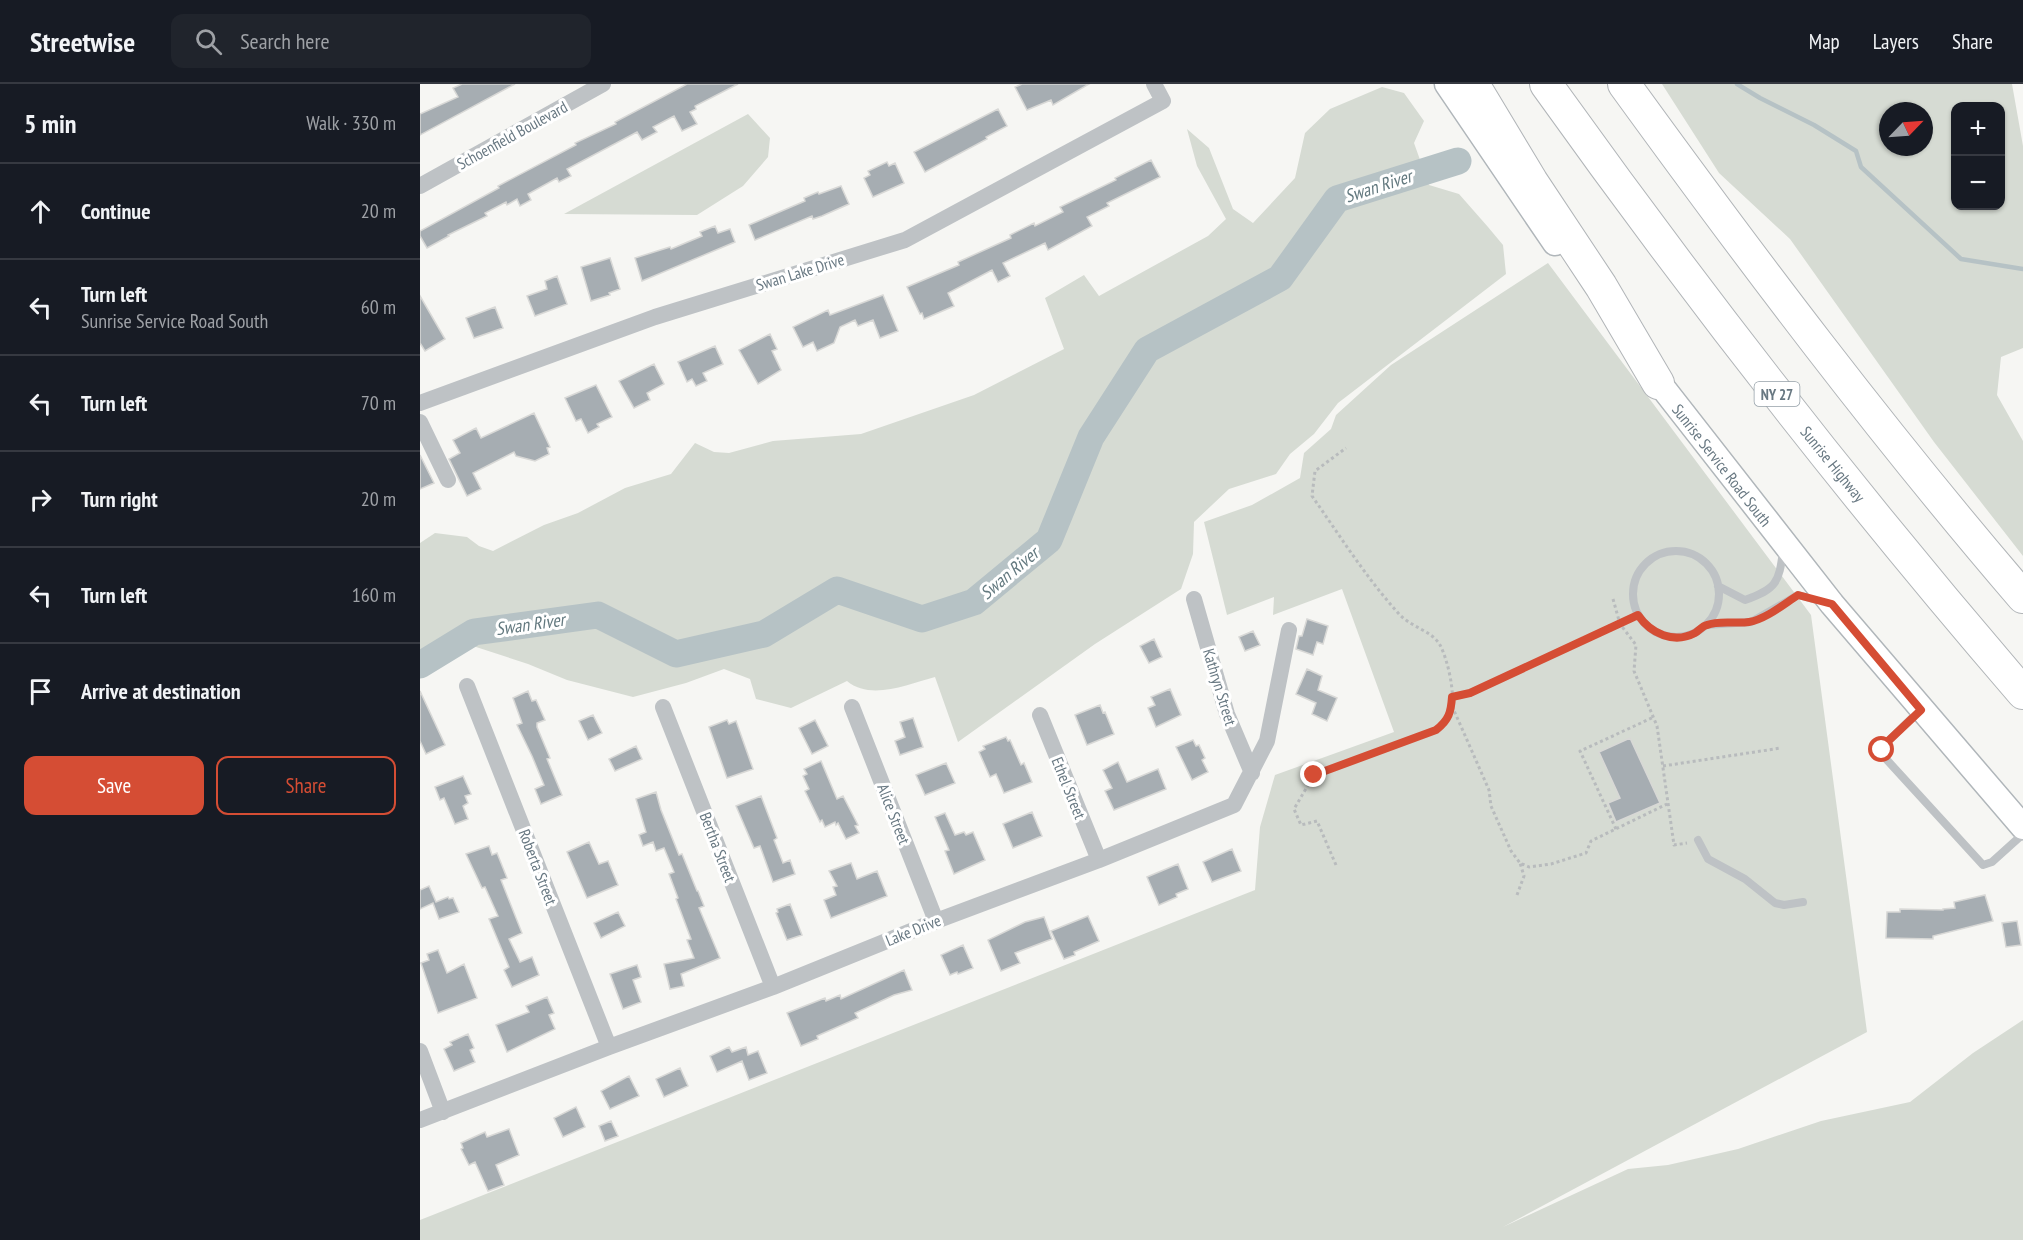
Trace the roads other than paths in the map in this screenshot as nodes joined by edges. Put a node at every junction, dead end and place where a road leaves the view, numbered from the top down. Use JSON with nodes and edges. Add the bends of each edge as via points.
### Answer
{"nodes":[{"id":1,"x":603,"y":84,"type":"edge"},
{"id":2,"x":1154,"y":84,"type":"edge"},
{"id":3,"x":1447,"y":84,"type":"edge"},
{"id":4,"x":1473,"y":84,"type":"edge"},
{"id":5,"x":1546,"y":84,"type":"edge"},
{"id":6,"x":1624,"y":84,"type":"edge"},
{"id":7,"x":420,"y":186,"type":"edge"},
{"id":8,"x":1658,"y":383,"type":"junction"},
{"id":9,"x":420,"y":403,"type":"edge"},
{"id":10,"x":420,"y":422,"type":"edge"},
{"id":11,"x":448,"y":480,"type":"dead end"},
{"id":12,"x":1784,"y":544,"type":"junction"},
{"id":13,"x":1719,"y":586,"type":"junction"},
{"id":14,"x":2023,"y":597,"type":"edge"},
{"id":15,"x":1194,"y":599,"type":"dead end"},
{"id":16,"x":1832,"y":604,"type":"junction"},
{"id":17,"x":1706,"y":625,"type":"junction"},
{"id":18,"x":1289,"y":630,"type":"dead end"},
{"id":19,"x":467,"y":686,"type":"dead end"},
{"id":20,"x":2023,"y":693,"type":"edge"},
{"id":21,"x":663,"y":707,"type":"dead end"},
{"id":22,"x":852,"y":707,"type":"dead end"},
{"id":23,"x":1921,"y":710,"type":"junction"},
{"id":24,"x":1040,"y":715,"type":"dead end"},
{"id":25,"x":1252,"y":773,"type":"junction"},
{"id":26,"x":2023,"y":827,"type":"edge"},
{"id":27,"x":2023,"y":834,"type":"edge"},
{"id":28,"x":1698,"y":840,"type":"dead end"},
{"id":29,"x":1098,"y":860,"type":"junction"},
{"id":30,"x":1803,"y":902,"type":"dead end"},
{"id":31,"x":936,"y":921,"type":"junction"},
{"id":32,"x":773,"y":987,"type":"junction"},
{"id":33,"x":609,"y":1047,"type":"junction"},
{"id":34,"x":420,"y":1051,"type":"edge"},
{"id":35,"x":443,"y":1112,"type":"junction"},
{"id":36,"x":420,"y":1120,"type":"edge"}],
"edges":[{"from":1,"to":7,"type":"street","name":"Schoenfield Boulevard"},
{"from":2,"to":9,"type":"street","name":"Swan Lake Drive","via":[[1163,101],[905,240],[655,318]]},
{"from":3,"to":8,"type":"main road","name":"Sunrise Service Road South","via":[[1561,253]]},
{"from":4,"to":8,"type":"highway"},
{"from":5,"to":20,"type":"highway","name":"Sunrise Highway","number":"NY 27","via":[[1764,378]]},
{"from":6,"to":14,"type":"highway","via":[[1816,341]]},
{"from":8,"to":12,"type":"main road","name":"Sunrise Service Road South"},
{"from":10,"to":11,"type":"street"},
{"from":12,"to":13,"type":"lane","via":[[1780,576],[1767,592],[1745,600]]},
{"from":12,"to":16,"type":"main road","name":"Sunrise Service Road South"},
{"from":13,"to":17,"type":"lane","via":[[1719,600]]},
{"from":13,"to":17,"type":"lane","via":[[1704,561],[1678,550],[1650,559],[1633,583],[1632,597],[1638,615],[1654,632],[1682,637]]},
{"from":15,"to":25,"type":"street","name":"Kathryn Street","via":[[1227,714]]},
{"from":16,"to":17,"type":"lane","via":[[1798,595],[1751,622]]},
{"from":16,"to":23,"type":"main road","name":"Sunrise Service Road South"},
{"from":18,"to":25,"type":"street","name":"Lake Drive","via":[[1267,741]]},
{"from":19,"to":33,"type":"street","name":"Roberta Street"},
{"from":21,"to":32,"type":"street","name":"Bertha Street"},
{"from":22,"to":31,"type":"street","name":"Alice Street"},
{"from":23,"to":26,"type":"main road","name":"Sunrise Service Road South"},
{"from":23,"to":27,"type":"lane","via":[[1884,745],[1887,760],[1983,865],[1992,862]]},
{"from":24,"to":29,"type":"street","name":"Ethel Street"},
{"from":25,"to":29,"type":"street","name":"Lake Drive","via":[[1234,805]]},
{"from":28,"to":30,"type":"lane","via":[[1708,859],[1745,879],[1775,903]]},
{"from":29,"to":31,"type":"street","name":"Lake Drive"},
{"from":31,"to":32,"type":"street","name":"Lake Drive"},
{"from":32,"to":33,"type":"street","name":"Lake Drive"},
{"from":33,"to":35,"type":"street","name":"Lake Drive"},
{"from":34,"to":35,"type":"street"},
{"from":35,"to":36,"type":"street","name":"Lake Drive"}]}
